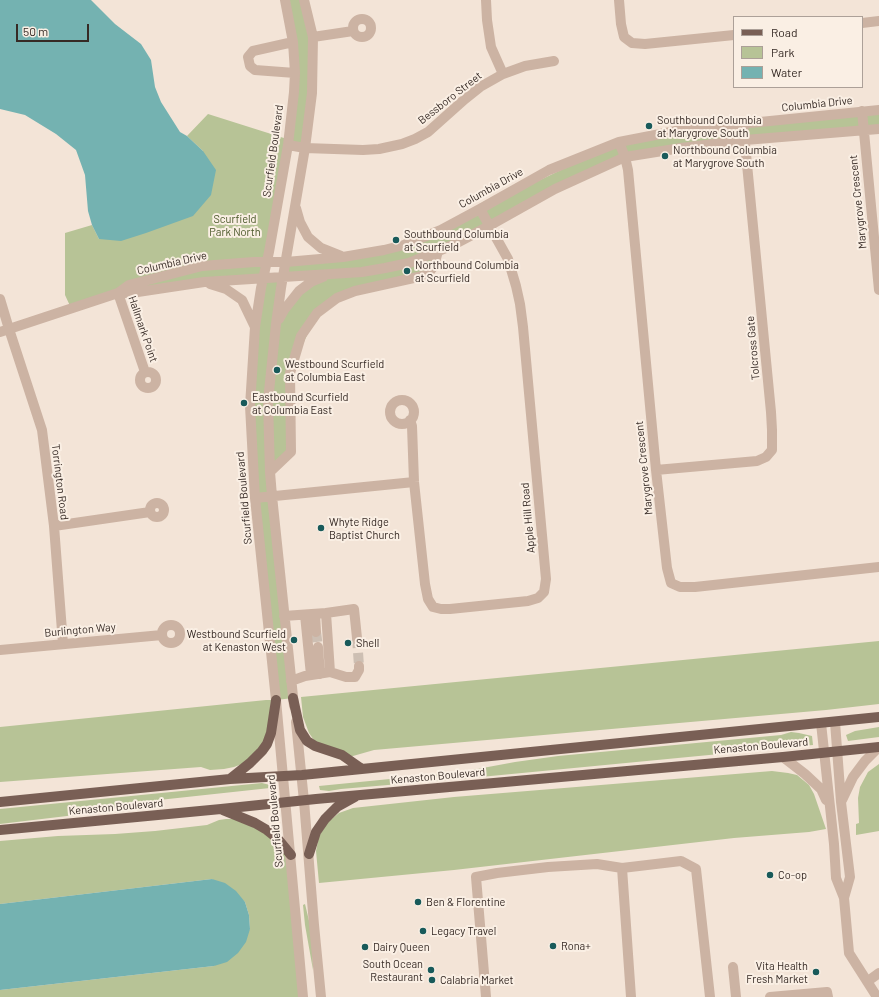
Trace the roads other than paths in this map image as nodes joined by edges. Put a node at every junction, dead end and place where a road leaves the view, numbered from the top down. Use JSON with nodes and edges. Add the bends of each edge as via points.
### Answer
{"nodes":[{"id":1,"x":285,"y":0,"type":"edge"},
{"id":2,"x":304,"y":0,"type":"edge"},
{"id":3,"x":486,"y":0,"type":"edge"},
{"id":4,"x":619,"y":0,"type":"edge"},
{"id":5,"x":879,"y":21,"type":"edge"},
{"id":6,"x":863,"y":23,"type":"edge"},
{"id":7,"x":353,"y":31,"type":"dead end"},
{"id":8,"x":733,"y":35,"type":"edge"},
{"id":9,"x":313,"y":37,"type":"junction"},
{"id":10,"x":293,"y":42,"type":"junction"},
{"id":11,"x":554,"y":61,"type":"dead end"},
{"id":12,"x":295,"y":72,"type":"junction"},
{"id":13,"x":503,"y":74,"type":"junction"},
{"id":14,"x":879,"y":110,"type":"edge"},
{"id":15,"x":862,"y":112,"type":"junction"},
{"id":16,"x":743,"y":123,"type":"junction"},
{"id":17,"x":879,"y":129,"type":"edge"},
{"id":18,"x":864,"y":131,"type":"junction"},
{"id":19,"x":745,"y":140,"type":"junction"},
{"id":20,"x":619,"y":142,"type":"junction"},
{"id":21,"x":288,"y":145,"type":"junction"},
{"id":22,"x":305,"y":148,"type":"junction"},
{"id":23,"x":624,"y":157,"type":"junction"},
{"id":24,"x":295,"y":205,"type":"junction"},
{"id":25,"x":480,"y":209,"type":"junction"},
{"id":26,"x":489,"y":226,"type":"junction"},
{"id":27,"x":438,"y":251,"type":"junction"},
{"id":28,"x":343,"y":257,"type":"junction"},
{"id":29,"x":267,"y":262,"type":"junction"},
{"id":30,"x":286,"y":262,"type":"junction"},
{"id":31,"x":329,"y":274,"type":"junction"},
{"id":32,"x":283,"y":278,"type":"junction"},
{"id":33,"x":263,"y":279,"type":"junction"},
{"id":34,"x":204,"y":282,"type":"junction"},
{"id":35,"x":879,"y":290,"type":"edge"},
{"id":36,"x":118,"y":293,"type":"junction"},
{"id":37,"x":0,"y":299,"type":"edge"},
{"id":38,"x":276,"y":324,"type":"junction"},
{"id":39,"x":256,"y":327,"type":"junction"},
{"id":40,"x":4,"y":330,"type":"edge"},
{"id":41,"x":145,"y":372,"type":"dead end"},
{"id":42,"x":410,"y":420,"type":"dead end"},
{"id":43,"x":656,"y":470,"type":"junction"},
{"id":44,"x":270,"y":472,"type":"junction"},
{"id":45,"x":414,"y":482,"type":"junction"},
{"id":46,"x":272,"y":496,"type":"junction"},
{"id":47,"x":255,"y":498,"type":"junction"},
{"id":48,"x":150,"y":512,"type":"dead end"},
{"id":49,"x":54,"y":526,"type":"junction"},
{"id":50,"x":879,"y":567,"type":"edge"},
{"id":51,"x":326,"y":613,"type":"junction"},
{"id":52,"x":310,"y":615,"type":"junction"},
{"id":53,"x":284,"y":616,"type":"junction"},
{"id":54,"x":316,"y":632,"type":"tunnel mouth"},
{"id":55,"x":162,"y":635,"type":"dead end"},
{"id":56,"x":357,"y":638,"type":"tunnel mouth"},
{"id":57,"x":63,"y":644,"type":"junction"},
{"id":58,"x":318,"y":648,"type":"tunnel mouth"},
{"id":59,"x":0,"y":650,"type":"edge"},
{"id":60,"x":359,"y":666,"type":"dead end"},
{"id":61,"x":320,"y":674,"type":"junction"},
{"id":62,"x":292,"y":681,"type":"junction"},
{"id":63,"x":293,"y":698,"type":"junction"},
{"id":64,"x":276,"y":700,"type":"junction"},
{"id":65,"x":879,"y":717,"type":"edge"},
{"id":66,"x":835,"y":722,"type":"junction"},
{"id":67,"x":821,"y":723,"type":"junction"},
{"id":68,"x":879,"y":747,"type":"edge"},
{"id":69,"x":838,"y":751,"type":"junction"},
{"id":70,"x":824,"y":752,"type":"junction"},
{"id":71,"x":783,"y":757,"type":"junction"},
{"id":72,"x":362,"y":769,"type":"junction"},
{"id":73,"x":302,"y":775,"type":"junction"},
{"id":74,"x":283,"y":776,"type":"junction"},
{"id":75,"x":230,"y":779,"type":"junction"},
{"id":76,"x":0,"y":796,"type":"edge"},
{"id":77,"x":356,"y":796,"type":"junction"},
{"id":78,"x":41,"y":798,"type":"junction"},
{"id":79,"x":304,"y":801,"type":"junction"},
{"id":80,"x":0,"y":802,"type":"edge"},
{"id":81,"x":841,"y":802,"type":"junction"},
{"id":82,"x":286,"y":803,"type":"junction"},
{"id":83,"x":829,"y":805,"type":"junction"},
{"id":84,"x":221,"y":810,"type":"junction"},
{"id":85,"x":0,"y":830,"type":"edge"},
{"id":86,"x":309,"y":854,"type":"junction"},
{"id":87,"x":291,"y":855,"type":"junction"},
{"id":88,"x":622,"y":868,"type":"junction"},
{"id":89,"x":844,"y":898,"type":"junction"},
{"id":90,"x":733,"y":967,"type":"dead end"},
{"id":91,"x":879,"y":973,"type":"edge"},
{"id":92,"x":868,"y":981,"type":"junction"},
{"id":93,"x":303,"y":997,"type":"edge"},
{"id":94,"x":321,"y":997,"type":"edge"},
{"id":95,"x":486,"y":997,"type":"edge"},
{"id":96,"x":631,"y":997,"type":"edge"},
{"id":97,"x":710,"y":997,"type":"edge"},
{"id":98,"x":736,"y":997,"type":"edge"},
{"id":99,"x":770,"y":997,"type":"edge"},
{"id":100,"x":828,"y":997,"type":"edge"},
{"id":101,"x":877,"y":997,"type":"edge"}],
"edges":[{"from":1,"to":10,"type":"street","name":"Scurfield Boulevard"},
{"from":2,"to":9,"type":"street"},
{"from":3,"to":13,"type":"street","via":[[491,47]]},
{"from":4,"to":8,"type":"street","via":[[624,37],[632,43],[645,44]]},
{"from":5,"to":6,"type":"street"},
{"from":7,"to":9,"type":"street"},
{"from":9,"to":22,"type":"street","via":[[312,93]]},
{"from":10,"to":12,"type":"street","name":"Scurfield Boulevard"},
{"from":10,"to":12,"type":"street","via":[[253,51],[248,57],[250,66],[255,70]]},
{"from":11,"to":13,"type":"street","name":"Bessboro Street","via":[[525,66]]},
{"from":12,"to":21,"type":"street","name":"Scurfield Boulevard"},
{"from":13,"to":22,"type":"street","name":"Bessboro Street","via":[[480,87],[428,132],[402,144],[363,150]]},
{"from":14,"to":15,"type":"street","name":"Columbia Drive"},
{"from":15,"to":16,"type":"street","name":"Columbia Drive"},
{"from":15,"to":18,"type":"street","name":"Marygrove Crescent"},
{"from":16,"to":19,"type":"street","name":"Tolcross Gate"},
{"from":16,"to":20,"type":"street","name":"Columbia Drive","via":[[681,130]]},
{"from":17,"to":18,"type":"street","name":"Columbia Drive"},
{"from":18,"to":19,"type":"street","name":"Columbia Drive"},
{"from":18,"to":35,"type":"street","name":"Marygrove Crescent"},
{"from":19,"to":23,"type":"street","name":"Columbia Drive"},
{"from":19,"to":43,"type":"street","name":"Tolcross Gate","via":[[771,412],[772,450],[766,457],[757,461]]},
{"from":20,"to":23,"type":"street","name":"Marygrove Crescent"},
{"from":20,"to":25,"type":"street","name":"Columbia Drive","via":[[549,170]]},
{"from":21,"to":22,"type":"street","name":"Bessboro Street"},
{"from":21,"to":29,"type":"street","name":"Scurfield Boulevard"},
{"from":22,"to":24,"type":"street"},
{"from":23,"to":26,"type":"street","name":"Columbia Drive","via":[[555,189]]},
{"from":23,"to":43,"type":"street","name":"Marygrove Crescent","via":[[628,170]]},
{"from":24,"to":28,"type":"street","via":[[308,237],[321,248]]},
{"from":24,"to":30,"type":"street"},
{"from":25,"to":26,"type":"street","name":"Apple Hill Road"},
{"from":25,"to":28,"type":"street","name":"Columbia Drive","via":[[441,230],[404,245]]},
{"from":26,"to":27,"type":"street","name":"Columbia Drive"},
{"from":26,"to":45,"type":"street","name":"Apple Hill Road","via":[[508,259],[520,304],[546,579],[544,592],[538,598],[528,601],[450,609],[433,607],[428,599],[425,584]]},
{"from":27,"to":31,"type":"street","name":"Columbia Drive","via":[[409,263],[362,272]]},
{"from":27,"to":44,"type":"street","via":[[434,266],[427,275],[355,291],[337,298],[317,313],[301,336],[290,373],[291,452]]},
{"from":28,"to":30,"type":"street","name":"Columbia Drive"},
{"from":29,"to":30,"type":"street","name":"Columbia Drive"},
{"from":29,"to":33,"type":"street","name":"Scurfield Boulevard"},
{"from":29,"to":36,"type":"street","name":"Columbia Drive","via":[[202,266],[129,285]]},
{"from":30,"to":32,"type":"street"},
{"from":31,"to":32,"type":"street","name":"Columbia Drive"},
{"from":31,"to":38,"type":"street","via":[[299,291]]},
{"from":32,"to":33,"type":"street","name":"Columbia Drive"},
{"from":32,"to":38,"type":"street"},
{"from":33,"to":34,"type":"street","name":"Columbia Drive"},
{"from":33,"to":39,"type":"street","name":"Scurfield Boulevard"},
{"from":34,"to":36,"type":"street","name":"Columbia Drive"},
{"from":34,"to":39,"type":"street","via":[[226,289],[242,300]]},
{"from":36,"to":40,"type":"street","name":"Columbia Drive"},
{"from":36,"to":41,"type":"street","name":"Hallmark Point"},
{"from":37,"to":40,"type":"street","name":"Torrington Road"},
{"from":38,"to":44,"type":"street","via":[[268,401]]},
{"from":39,"to":47,"type":"street","name":"Scurfield Boulevard","via":[[250,406]]},
{"from":40,"to":49,"type":"street","name":"Torrington Road","via":[[42,430]]},
{"from":42,"to":45,"type":"street","name":"Apple Hill Road"},
{"from":43,"to":50,"type":"street","name":"Marygrove Crescent","via":[[666,568],[671,582],[680,587]]},
{"from":44,"to":46,"type":"street"},
{"from":45,"to":46,"type":"street"},
{"from":46,"to":47,"type":"street"},
{"from":46,"to":53,"type":"street"},
{"from":47,"to":64,"type":"street","name":"Scurfield Boulevard"},
{"from":48,"to":49,"type":"street"},
{"from":49,"to":57,"type":"street","name":"Torrington Road"},
{"from":51,"to":52,"type":"street"},
{"from":51,"to":56,"type":"street","via":[[354,609]]},
{"from":51,"to":61,"type":"street"},
{"from":52,"to":53,"type":"street"},
{"from":52,"to":54,"type":"street"},
{"from":52,"to":61,"type":"street"},
{"from":53,"to":62,"type":"street"},
{"from":55,"to":57,"type":"street","name":"Burlington Way"},
{"from":57,"to":59,"type":"street","name":"Burlington Way"},
{"from":58,"to":61,"type":"street"},
{"from":60,"to":61,"type":"street","via":[[355,677]]},
{"from":61,"to":62,"type":"street"},
{"from":62,"to":63,"type":"street"},
{"from":63,"to":72,"type":"main road","via":[[300,730],[307,741],[342,755]]},
{"from":63,"to":73,"type":"street"},
{"from":64,"to":74,"type":"street","name":"Scurfield Boulevard"},
{"from":64,"to":75,"type":"main road","via":[[267,744],[250,763]]},
{"from":65,"to":66,"type":"main road","name":"Kenaston Boulevard"},
{"from":66,"to":67,"type":"main road","name":"Kenaston Boulevard"},
{"from":66,"to":69,"type":"street"},
{"from":67,"to":70,"type":"street"},
{"from":67,"to":72,"type":"main road","name":"Kenaston Boulevard"},
{"from":68,"to":69,"type":"main road","name":"Kenaston Boulevard"},
{"from":68,"to":81,"type":"street","via":[[865,760],[853,777]]},
{"from":69,"to":70,"type":"main road","name":"Kenaston Boulevard"},
{"from":69,"to":81,"type":"street"},
{"from":70,"to":71,"type":"main road","name":"Kenaston Boulevard"},
{"from":70,"to":83,"type":"street"},
{"from":71,"to":77,"type":"main road","name":"Kenaston Boulevard"},
{"from":71,"to":83,"type":"street","via":[[820,789]]},
{"from":72,"to":73,"type":"main road","name":"Kenaston Boulevard"},
{"from":73,"to":74,"type":"main road","name":"Kenaston Boulevard"},
{"from":73,"to":79,"type":"street"},
{"from":74,"to":75,"type":"main road","name":"Kenaston Boulevard"},
{"from":74,"to":82,"type":"street","name":"Scurfield Boulevard"},
{"from":75,"to":78,"type":"main road","name":"Kenaston Boulevard"},
{"from":76,"to":78,"type":"main road","via":[[15,794]]},
{"from":77,"to":79,"type":"main road","name":"Kenaston Boulevard"},
{"from":77,"to":86,"type":"main road","via":[[337,807],[325,819],[316,832]]},
{"from":78,"to":80,"type":"main road"},
{"from":79,"to":82,"type":"main road","name":"Kenaston Boulevard"},
{"from":79,"to":86,"type":"street"},
{"from":81,"to":89,"type":"street","via":[[850,877]]},
{"from":82,"to":84,"type":"main road","name":"Kenaston Boulevard"},
{"from":82,"to":87,"type":"street","name":"Scurfield Boulevard"},
{"from":83,"to":89,"type":"street","via":[[836,878]]},
{"from":84,"to":85,"type":"main road","name":"Kenaston Boulevard"},
{"from":84,"to":87,"type":"main road","via":[[267,830]]},
{"from":86,"to":94,"type":"street"},
{"from":87,"to":93,"type":"street","name":"Scurfield Boulevard"},
{"from":88,"to":95,"type":"street","via":[[597,864],[548,867],[476,877]]},
{"from":88,"to":96,"type":"street"},
{"from":88,"to":97,"type":"street","via":[[680,861],[696,869]]},
{"from":89,"to":92,"type":"street","via":[[849,953]]},
{"from":90,"to":98,"type":"street"},
{"from":91,"to":92,"type":"street"},
{"from":92,"to":101,"type":"street"},
{"from":99,"to":100,"type":"street","via":[[827,992]]}]}
